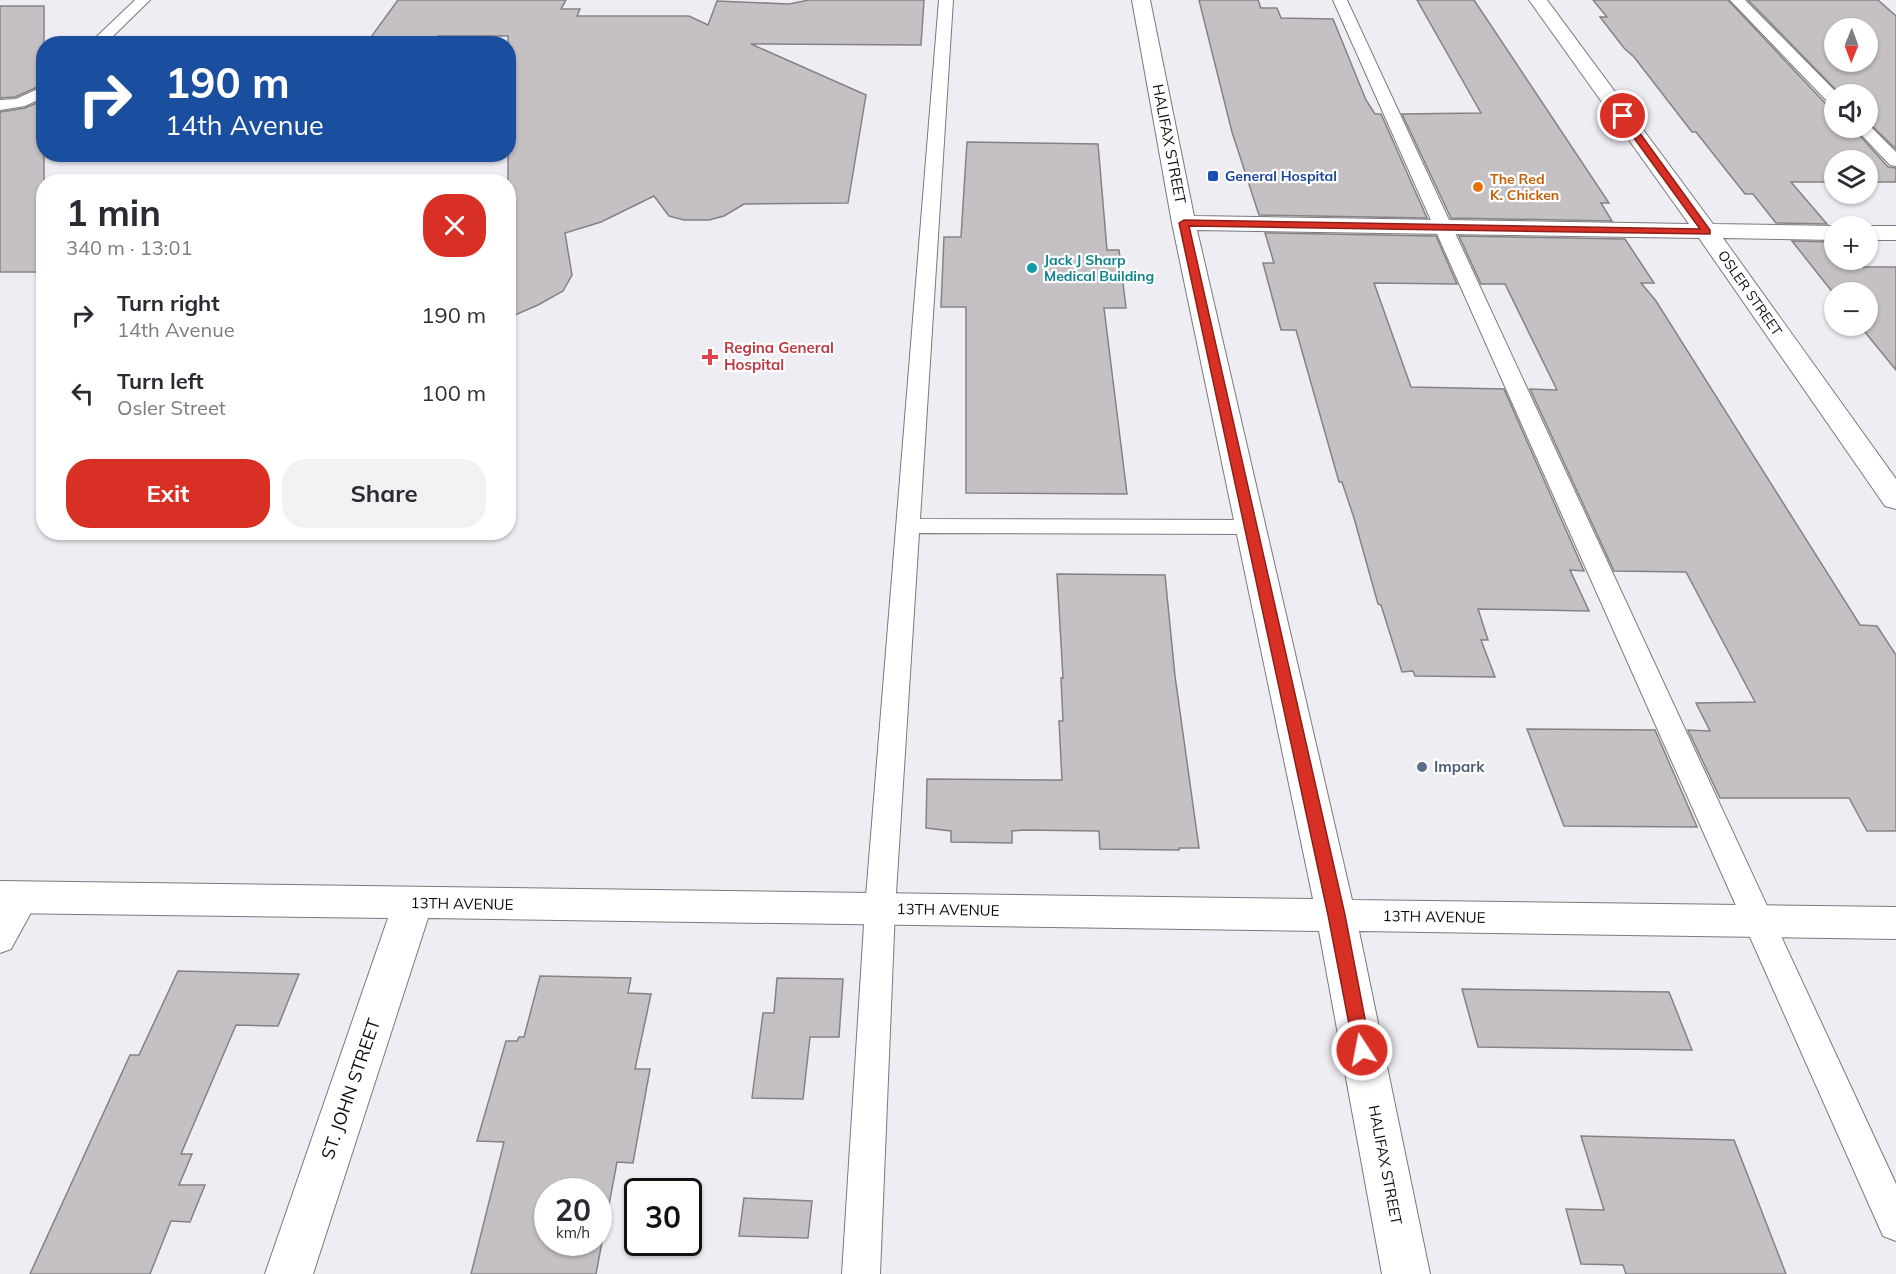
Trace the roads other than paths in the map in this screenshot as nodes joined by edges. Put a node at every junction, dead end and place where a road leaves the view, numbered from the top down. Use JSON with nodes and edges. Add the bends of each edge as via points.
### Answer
{"nodes":[{"id":1,"x":143,"y":0,"type":"edge"},
{"id":2,"x":946,"y":0,"type":"edge"},
{"id":3,"x":1141,"y":0,"type":"edge"},
{"id":4,"x":1340,"y":0,"type":"edge"},
{"id":5,"x":1538,"y":0,"type":"edge"},
{"id":6,"x":1737,"y":0,"type":"edge"},
{"id":7,"x":105,"y":36,"type":"edge"},
{"id":8,"x":1824,"y":89,"type":"edge"},
{"id":9,"x":36,"y":95,"type":"edge"},
{"id":10,"x":0,"y":105,"type":"edge"},
{"id":11,"x":1873,"y":138,"type":"edge"},
{"id":12,"x":1896,"y":160,"type":"edge"},
{"id":13,"x":1184,"y":223,"type":"junction"},
{"id":14,"x":1443,"y":229,"type":"junction"},
{"id":15,"x":1707,"y":232,"type":"junction"},
{"id":16,"x":1824,"y":232,"type":"edge"},
{"id":17,"x":1878,"y":233,"type":"edge"},
{"id":18,"x":1896,"y":233,"type":"edge"},
{"id":19,"x":1896,"y":500,"type":"edge"},
{"id":20,"x":909,"y":526,"type":"junction"},
{"id":21,"x":1251,"y":528,"type":"junction"},
{"id":22,"x":12,"y":898,"type":"edge"},
{"id":23,"x":413,"y":903,"type":"junction"},
{"id":24,"x":880,"y":909,"type":"junction"},
{"id":25,"x":1336,"y":915,"type":"junction"},
{"id":26,"x":1759,"y":921,"type":"junction"},
{"id":27,"x":1896,"y":923,"type":"edge"},
{"id":28,"x":0,"y":940,"type":"edge"},
{"id":29,"x":1896,"y":1224,"type":"edge"},
{"id":30,"x":289,"y":1274,"type":"edge"},
{"id":31,"x":861,"y":1274,"type":"edge"},
{"id":32,"x":1406,"y":1274,"type":"edge"}],
"edges":[{"from":1,"to":7,"type":"lane"},
{"from":2,"to":20,"type":"lane"},
{"from":3,"to":13,"type":"street","name":"HALIFAX STREET"},
{"from":4,"to":14,"type":"lane"},
{"from":5,"to":15,"type":"street","name":"OSLER STREET"},
{"from":6,"to":8,"type":"lane"},
{"from":9,"to":10,"type":"lane","via":[[19,103]]},
{"from":11,"to":12,"type":"lane"},
{"from":13,"to":14,"type":"street"},
{"from":13,"to":21,"type":"street","name":"HALIFAX STREET"},
{"from":14,"to":15,"type":"street"},
{"from":14,"to":26,"type":"lane"},
{"from":15,"to":16,"type":"street"},
{"from":15,"to":19,"type":"street","name":"OSLER STREET"},
{"from":17,"to":18,"type":"street"},
{"from":20,"to":21,"type":"lane"},
{"from":20,"to":24,"type":"lane"},
{"from":21,"to":25,"type":"street","name":"HALIFAX STREET"},
{"from":22,"to":23,"type":"street","name":"13TH AVENUE"},
{"from":22,"to":28,"type":"lane"},
{"from":23,"to":24,"type":"street","name":"13TH AVENUE"},
{"from":23,"to":30,"type":"street","name":"ST. JOHN STREET"},
{"from":24,"to":25,"type":"street","name":"13TH AVENUE"},
{"from":24,"to":31,"type":"lane"},
{"from":25,"to":26,"type":"street","name":"13TH AVENUE"},
{"from":25,"to":32,"type":"street","name":"HALIFAX STREET"},
{"from":26,"to":27,"type":"street","name":"13TH AVENUE"},
{"from":26,"to":29,"type":"lane"}]}
